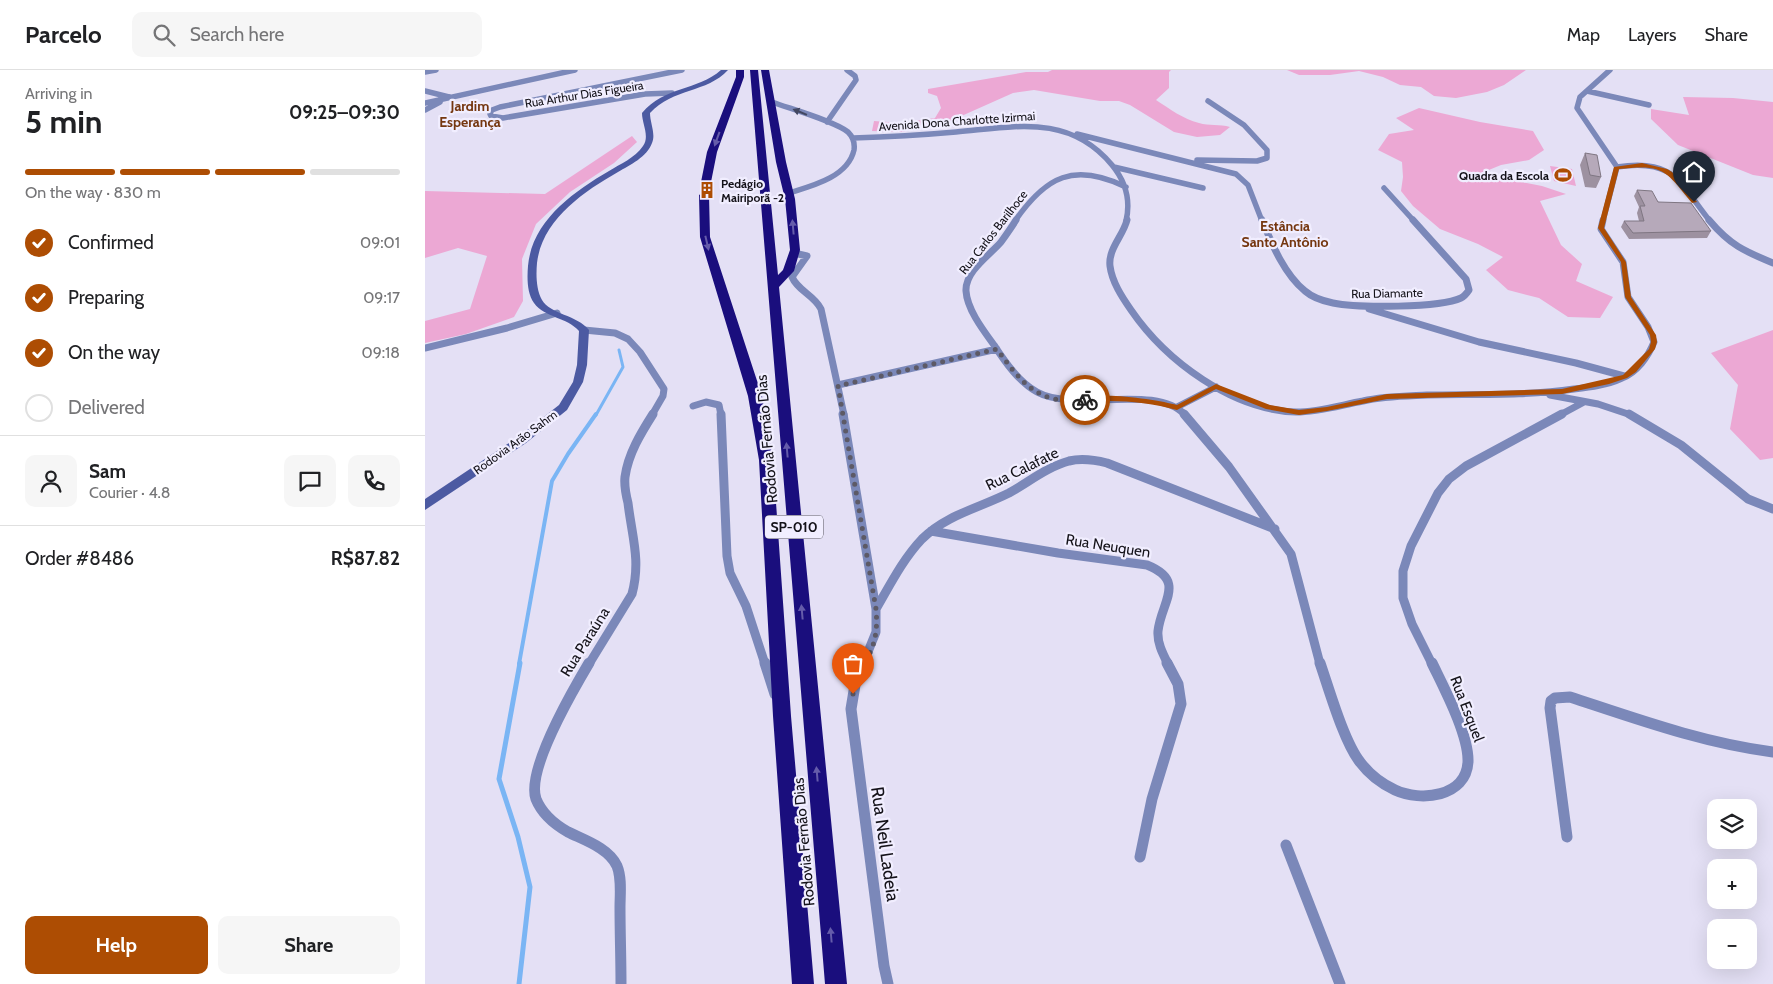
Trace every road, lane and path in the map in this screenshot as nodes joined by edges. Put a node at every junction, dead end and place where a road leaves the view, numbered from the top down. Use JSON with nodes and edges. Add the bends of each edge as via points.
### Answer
{"nodes":[{"id":1,"x":436,"y":70,"type":"edge"},
{"id":2,"x":575,"y":70,"type":"edge"},
{"id":3,"x":681,"y":70,"type":"edge"},
{"id":4,"x":725,"y":70,"type":"edge"},
{"id":5,"x":740,"y":70,"type":"edge"},
{"id":6,"x":754,"y":70,"type":"edge"},
{"id":7,"x":765,"y":70,"type":"edge"},
{"id":8,"x":847,"y":70,"type":"edge"},
{"id":9,"x":1610,"y":70,"type":"edge"},
{"id":10,"x":425,"y":72,"type":"edge"},
{"id":11,"x":425,"y":91,"type":"edge"},
{"id":12,"x":1587,"y":91,"type":"junction"},
{"id":13,"x":672,"y":92,"type":"junction"},
{"id":14,"x":449,"y":97,"type":"junction"},
{"id":15,"x":1208,"y":101,"type":"dead end"},
{"id":16,"x":772,"y":102,"type":"junction"},
{"id":17,"x":425,"y":103,"type":"edge"},
{"id":18,"x":1649,"y":105,"type":"dead end"},
{"id":19,"x":425,"y":110,"type":"edge"},
{"id":20,"x":827,"y":122,"type":"junction"},
{"id":21,"x":1065,"y":131,"type":"junction"},
{"id":22,"x":853,"y":138,"type":"junction"},
{"id":23,"x":1175,"y":159,"type":"junction"},
{"id":24,"x":1113,"y":167,"type":"junction"},
{"id":25,"x":1617,"y":167,"type":"junction"},
{"id":26,"x":1126,"y":187,"type":"junction"},
{"id":27,"x":1203,"y":188,"type":"dead end"},
{"id":28,"x":1384,"y":188,"type":"dead end"},
{"id":29,"x":789,"y":193,"type":"junction"},
{"id":30,"x":794,"y":253,"type":"junction"},
{"id":31,"x":1773,"y":263,"type":"edge"},
{"id":32,"x":774,"y":286,"type":"junction"},
{"id":33,"x":1356,"y":306,"type":"junction"},
{"id":34,"x":557,"y":313,"type":"junction"},
{"id":35,"x":584,"y":330,"type":"junction"},
{"id":36,"x":425,"y":348,"type":"edge"},
{"id":37,"x":997,"y":349,"type":"junction"},
{"id":38,"x":1625,"y":377,"type":"junction"},
{"id":39,"x":838,"y":386,"type":"junction"},
{"id":40,"x":1216,"y":386,"type":"junction"},
{"id":41,"x":1537,"y":393,"type":"junction"},
{"id":42,"x":1584,"y":402,"type":"junction"},
{"id":43,"x":693,"y":406,"type":"dead end"},
{"id":44,"x":1177,"y":408,"type":"junction"},
{"id":45,"x":425,"y":504,"type":"edge"},
{"id":46,"x":1773,"y":509,"type":"edge"},
{"id":47,"x":1275,"y":529,"type":"junction"},
{"id":48,"x":931,"y":531,"type":"junction"},
{"id":49,"x":876,"y":609,"type":"junction"},
{"id":50,"x":782,"y":716,"type":"junction"},
{"id":51,"x":1773,"y":752,"type":"edge"},
{"id":52,"x":1567,"y":837,"type":"dead end"},
{"id":53,"x":1286,"y":845,"type":"dead end"},
{"id":54,"x":1140,"y":858,"type":"dead end"},
{"id":55,"x":621,"y":984,"type":"edge"},
{"id":56,"x":803,"y":984,"type":"edge"},
{"id":57,"x":836,"y":984,"type":"edge"},
{"id":58,"x":888,"y":984,"type":"edge"},
{"id":59,"x":1340,"y":984,"type":"edge"}],
"edges":[{"from":1,"to":10,"type":"street"},
{"from":2,"to":14,"type":"street"},
{"from":3,"to":13,"type":"street","name":"Rua Arthur Dias Figueira","via":[[500,107],[490,114],[503,118]]},
{"from":4,"to":13,"type":"street","via":[[711,79]]},
{"from":5,"to":50,"type":"highway","name":"Rodovia Fernão Dias","number":"SP-010","one_way":true,"via":[[712,152],[705,191],[705,237],[755,396],[766,460]]},
{"from":6,"to":32,"type":"highway","name":"Rodovia Fernão Dias","number":"SP-010"},
{"from":7,"to":16,"type":"highway"},
{"from":8,"to":20,"type":"street","via":[[856,80]]},
{"from":9,"to":12,"type":"street"},
{"from":11,"to":14,"type":"street"},
{"from":12,"to":18,"type":"street"},
{"from":12,"to":25,"type":"street","via":[[1577,108]]},
{"from":13,"to":34,"type":"street","via":[[653,104],[646,113],[647,146],[571,200],[552,219],[538,241],[532,267],[535,294],[543,307]]},
{"from":14,"to":17,"type":"street"},
{"from":14,"to":19,"type":"street"},
{"from":15,"to":23,"type":"street","via":[[1244,125],[1267,150],[1267,158],[1257,161]]},
{"from":20,"to":16,"type":"street","one_way":true},
{"from":16,"to":29,"type":"highway"},
{"from":20,"to":22,"type":"street","via":[[849,132]]},
{"from":21,"to":22,"type":"street","name":"Avenida Dona Charlotte Izirmai","via":[[1015,127]]},
{"from":21,"to":23,"type":"street","name":"Rua Diamante"},
{"from":21,"to":24,"type":"street","name":"Avenida Dona Charlotte Izirmai","via":[[1085,142]]},
{"from":22,"to":29,"type":"street","via":[[853,154],[837,173],[813,186]]},
{"from":23,"to":33,"type":"street","name":"Rua Diamante","via":[[1242,177],[1248,184],[1273,244],[1303,289],[1321,301]]},
{"from":24,"to":26,"type":"street","name":"Avenida Dona Charlotte Izirmai"},
{"from":24,"to":27,"type":"street"},
{"from":25,"to":31,"type":"street","via":[[1642,164],[1671,173],[1724,238],[1742,250]]},
{"from":25,"to":38,"type":"street","name":"Avenida Dona Charlotte Izirmai","via":[[1601,228],[1623,262],[1628,297],[1653,335],[1654,342],[1647,356]]},
{"from":26,"to":37,"type":"street","name":"Rua Carlos Barilhoce","via":[[1110,178],[1092,174],[1075,174],[1051,184],[1033,198],[1004,239],[971,274],[966,286],[967,300]]},
{"from":26,"to":40,"type":"street","name":"Avenida Dona Charlotte Izirmai","via":[[1128,215],[1110,262],[1115,283],[1157,342]]},
{"from":28,"to":33,"type":"street","name":"Rua Diamante","via":[[1462,274],[1469,290],[1464,297],[1451,302]]},
{"from":30,"to":29,"type":"highway","one_way":true},
{"from":30,"to":32,"type":"highway","via":[[788,271]]},
{"from":30,"to":39,"type":"street","name":"Rua Neil Ladeia","via":[[807,256],[791,277],[795,287],[814,297],[821,308]]},
{"from":57,"to":32,"type":"highway","name":"Rodovia Fernão Dias","number":"SP-010","one_way":true},
{"from":33,"to":38,"type":"street","via":[[1488,344]]},
{"from":34,"to":35,"type":"street","via":[[572,319]]},
{"from":34,"to":36,"type":"street"},
{"from":35,"to":45,"type":"street","name":"Rodovia Arão Sahm","via":[[578,382],[563,406],[522,440]]},
{"from":35,"to":55,"type":"street","name":"Rua Paraúna","via":[[628,337],[664,389],[633,448],[625,478],[637,552],[637,578],[632,594],[577,683],[559,718],[534,782],[536,799],[545,815],[559,827],[608,853],[617,866]]},
{"from":37,"to":39,"type":"street"},
{"from":37,"to":44,"type":"street","name":"Rua Carlos Barilhoce","via":[[1014,373],[1032,389],[1051,399],[1146,401]]},
{"from":38,"to":41,"type":"street","name":"Avenida Dona Charlotte Izirmai","via":[[1589,387]]},
{"from":39,"to":49,"type":"street","name":"Rua Neil Ladeia"},
{"from":40,"to":41,"type":"street","name":"Avenida Dona Charlotte Izirmai","via":[[1268,408],[1299,412],[1387,397]]},
{"from":40,"to":44,"type":"street"},
{"from":41,"to":42,"type":"street"},
{"from":42,"to":46,"type":"street","via":[[1613,407],[1643,421],[1681,445],[1748,499]]},
{"from":42,"to":47,"type":"street","name":"Rua Esquel","via":[[1449,479],[1438,493],[1411,546],[1403,571],[1403,598],[1468,750],[1469,765],[1464,779],[1457,787],[1439,795],[1397,791],[1378,780],[1359,761],[1346,735],[1317,655],[1294,562]]},
{"from":43,"to":50,"type":"street","via":[[711,402],[721,408],[730,573],[746,606]]},
{"from":44,"to":47,"type":"street","name":"Rua Esquel","via":[[1229,467]]},
{"from":47,"to":48,"type":"street","name":"Rua Calafate","via":[[1107,463],[1082,460],[1060,464],[1002,496],[956,514]]},
{"from":48,"to":49,"type":"street","name":"Rua Calafate","via":[[918,544]]},
{"from":48,"to":54,"type":"street","name":"Rua Neuquen","via":[[1058,553],[1141,563],[1158,569],[1166,577],[1169,593],[1159,634],[1164,656],[1181,692],[1181,704],[1152,799]]},
{"from":49,"to":58,"type":"street","name":"Rua Neil Ladeia","via":[[876,632],[856,679],[851,709]]},
{"from":50,"to":56,"type":"highway","name":"Rodovia Fernão Dias","number":"SP-010"},
{"from":51,"to":52,"type":"street","via":[[1709,740],[1570,697],[1555,698],[1550,708]]},
{"from":53,"to":59,"type":"street"}]}
